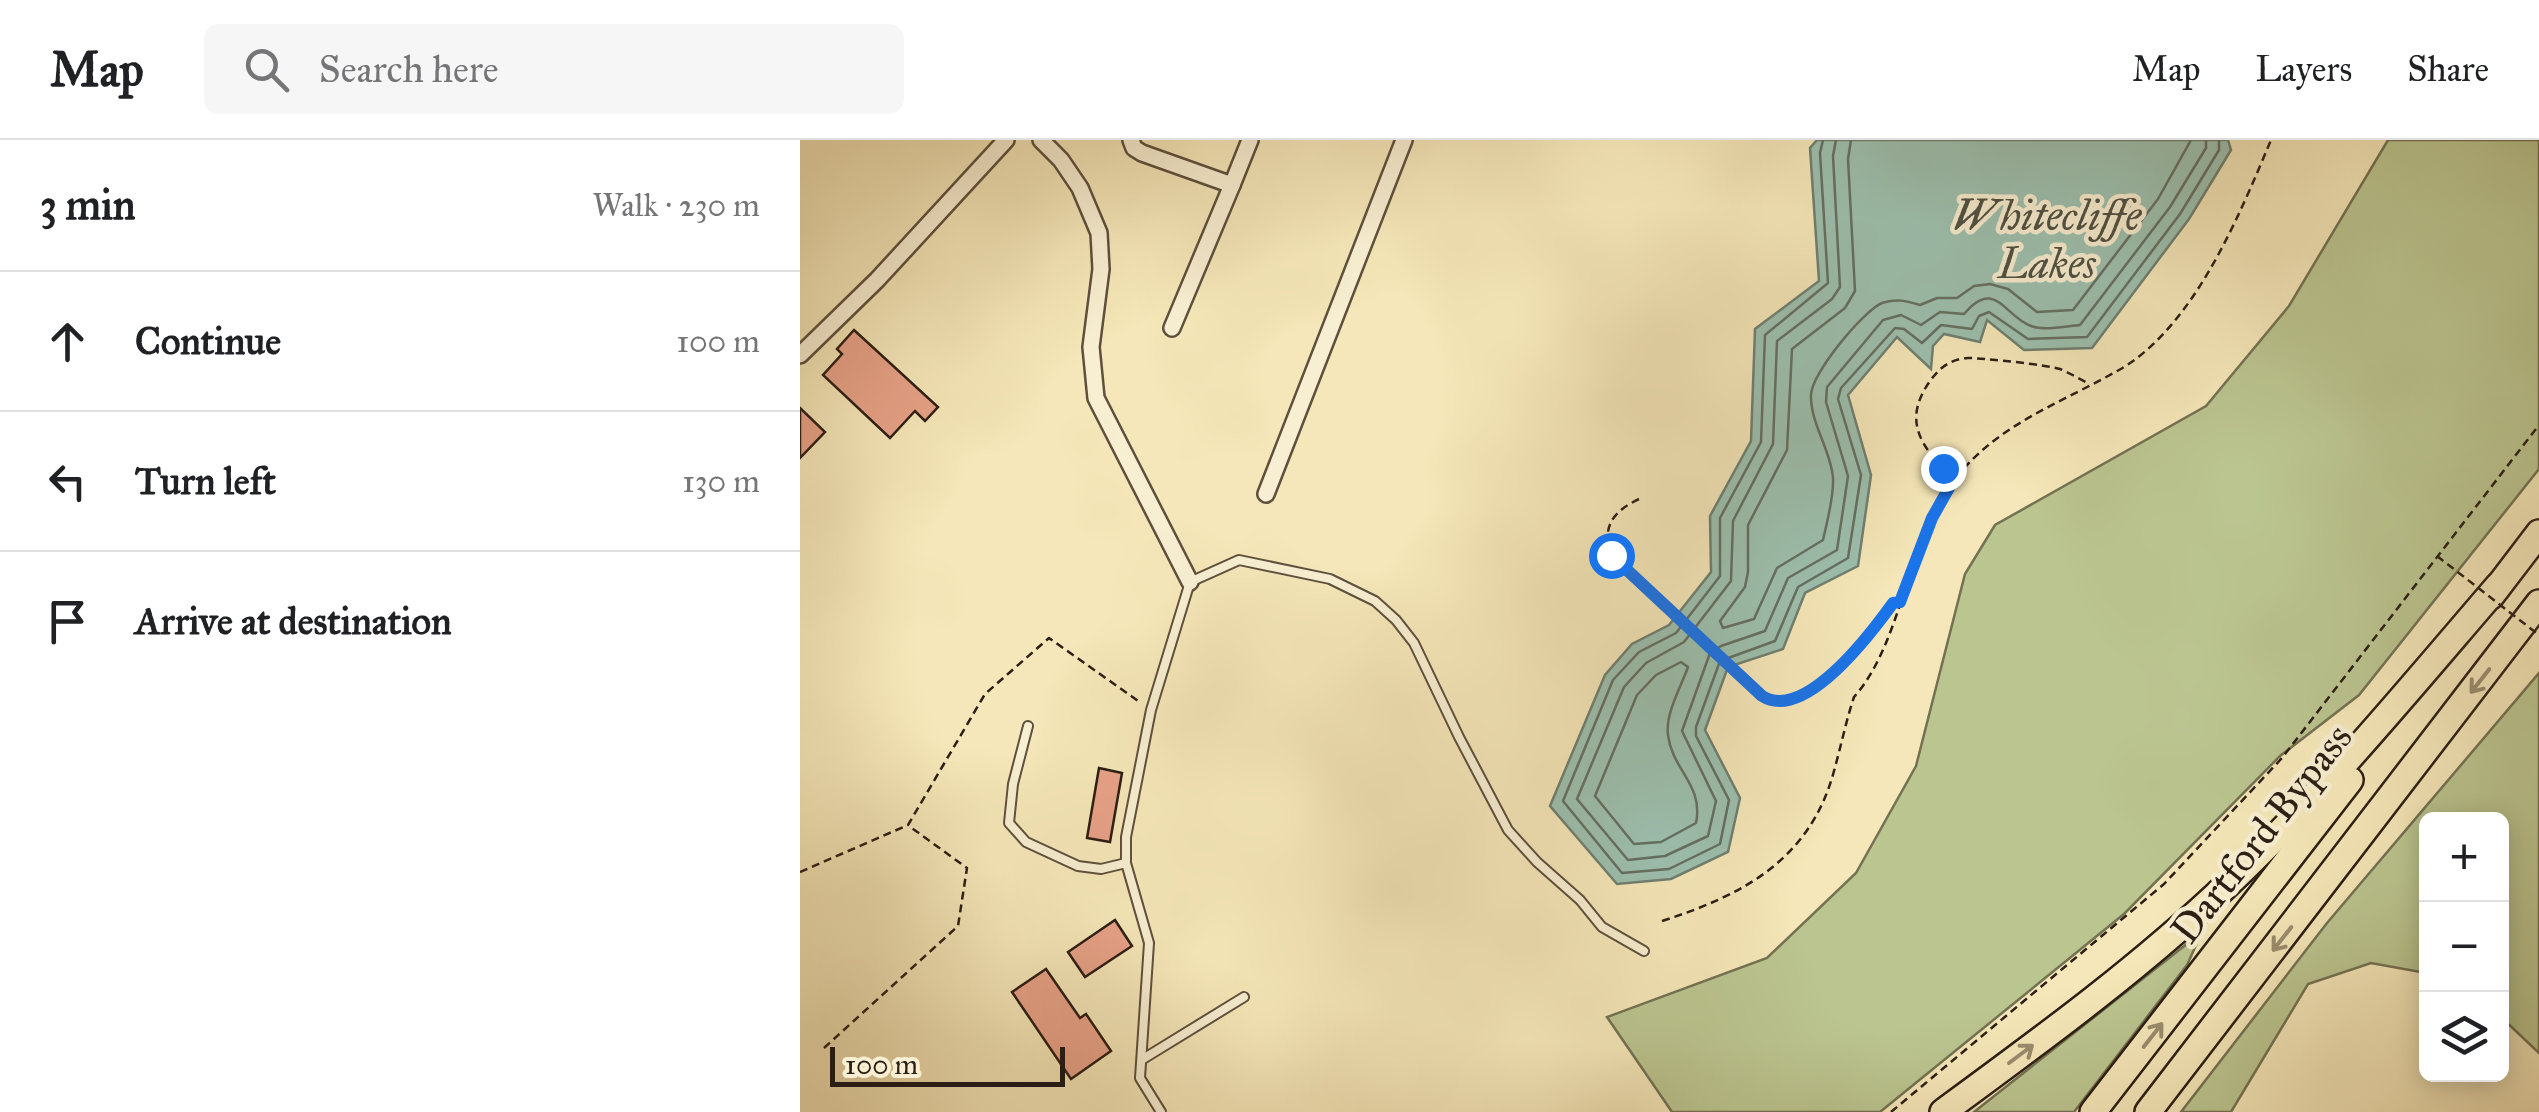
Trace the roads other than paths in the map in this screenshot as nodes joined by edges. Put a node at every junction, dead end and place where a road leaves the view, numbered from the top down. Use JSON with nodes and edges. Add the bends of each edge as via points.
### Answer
{"nodes":[{"id":1,"x":1006,"y":140,"type":"edge"},
{"id":2,"x":1041,"y":140,"type":"edge"},
{"id":3,"x":1131,"y":140,"type":"edge"},
{"id":4,"x":1250,"y":140,"type":"edge"},
{"id":5,"x":1404,"y":140,"type":"edge"},
{"id":6,"x":1232,"y":185,"type":"junction"},
{"id":7,"x":1172,"y":328,"type":"dead end"},
{"id":8,"x":800,"y":355,"type":"edge"},
{"id":9,"x":1266,"y":494,"type":"dead end"},
{"id":10,"x":2539,"y":533,"type":"edge"},
{"id":11,"x":1190,"y":582,"type":"junction"},
{"id":12,"x":2492,"y":594,"type":"junction"},
{"id":13,"x":2539,"y":603,"type":"edge"},
{"id":14,"x":1028,"y":726,"type":"dead end"},
{"id":15,"x":1126,"y":863,"type":"junction"},
{"id":16,"x":1644,"y":952,"type":"dead end"},
{"id":17,"x":1244,"y":997,"type":"dead end"},
{"id":18,"x":1143,"y":1059,"type":"junction"},
{"id":19,"x":1161,"y":1112,"type":"edge"},
{"id":20,"x":1943,"y":1112,"type":"edge"},
{"id":21,"x":2093,"y":1112,"type":"edge"},
{"id":22,"x":2148,"y":1112,"type":"edge"}],
"edges":[{"from":1,"to":8,"type":"street"},
{"from":2,"to":11,"type":"street","via":[[1080,188],[1099,233],[1102,269],[1091,348],[1098,403]]},
{"from":3,"to":6,"type":"street","via":[[1142,153]]},
{"from":4,"to":6,"type":"street"},
{"from":5,"to":9,"type":"street"},
{"from":6,"to":7,"type":"street"},
{"from":10,"to":12,"type":"highway"},
{"from":11,"to":15,"type":"lane","via":[[1150,710]]},
{"from":11,"to":16,"type":"lane","via":[[1239,560],[1330,578],[1375,601],[1418,649],[1508,830],[1602,927]]},
{"from":20,"to":12,"type":"highway","one_way":true,"via":[[2172,936],[2230,883],[2322,789]]},
{"from":21,"to":12,"type":"highway","name":"Dartford Bypass","one_way":true},
{"from":13,"to":22,"type":"highway","name":"Dartford Bypass","one_way":true},
{"from":14,"to":15,"type":"lane","via":[[1009,823],[1026,842],[1078,866]]},
{"from":15,"to":18,"type":"lane","via":[[1150,942]]},
{"from":17,"to":18,"type":"lane"},
{"from":18,"to":19,"type":"lane","via":[[1140,1078]]}]}
